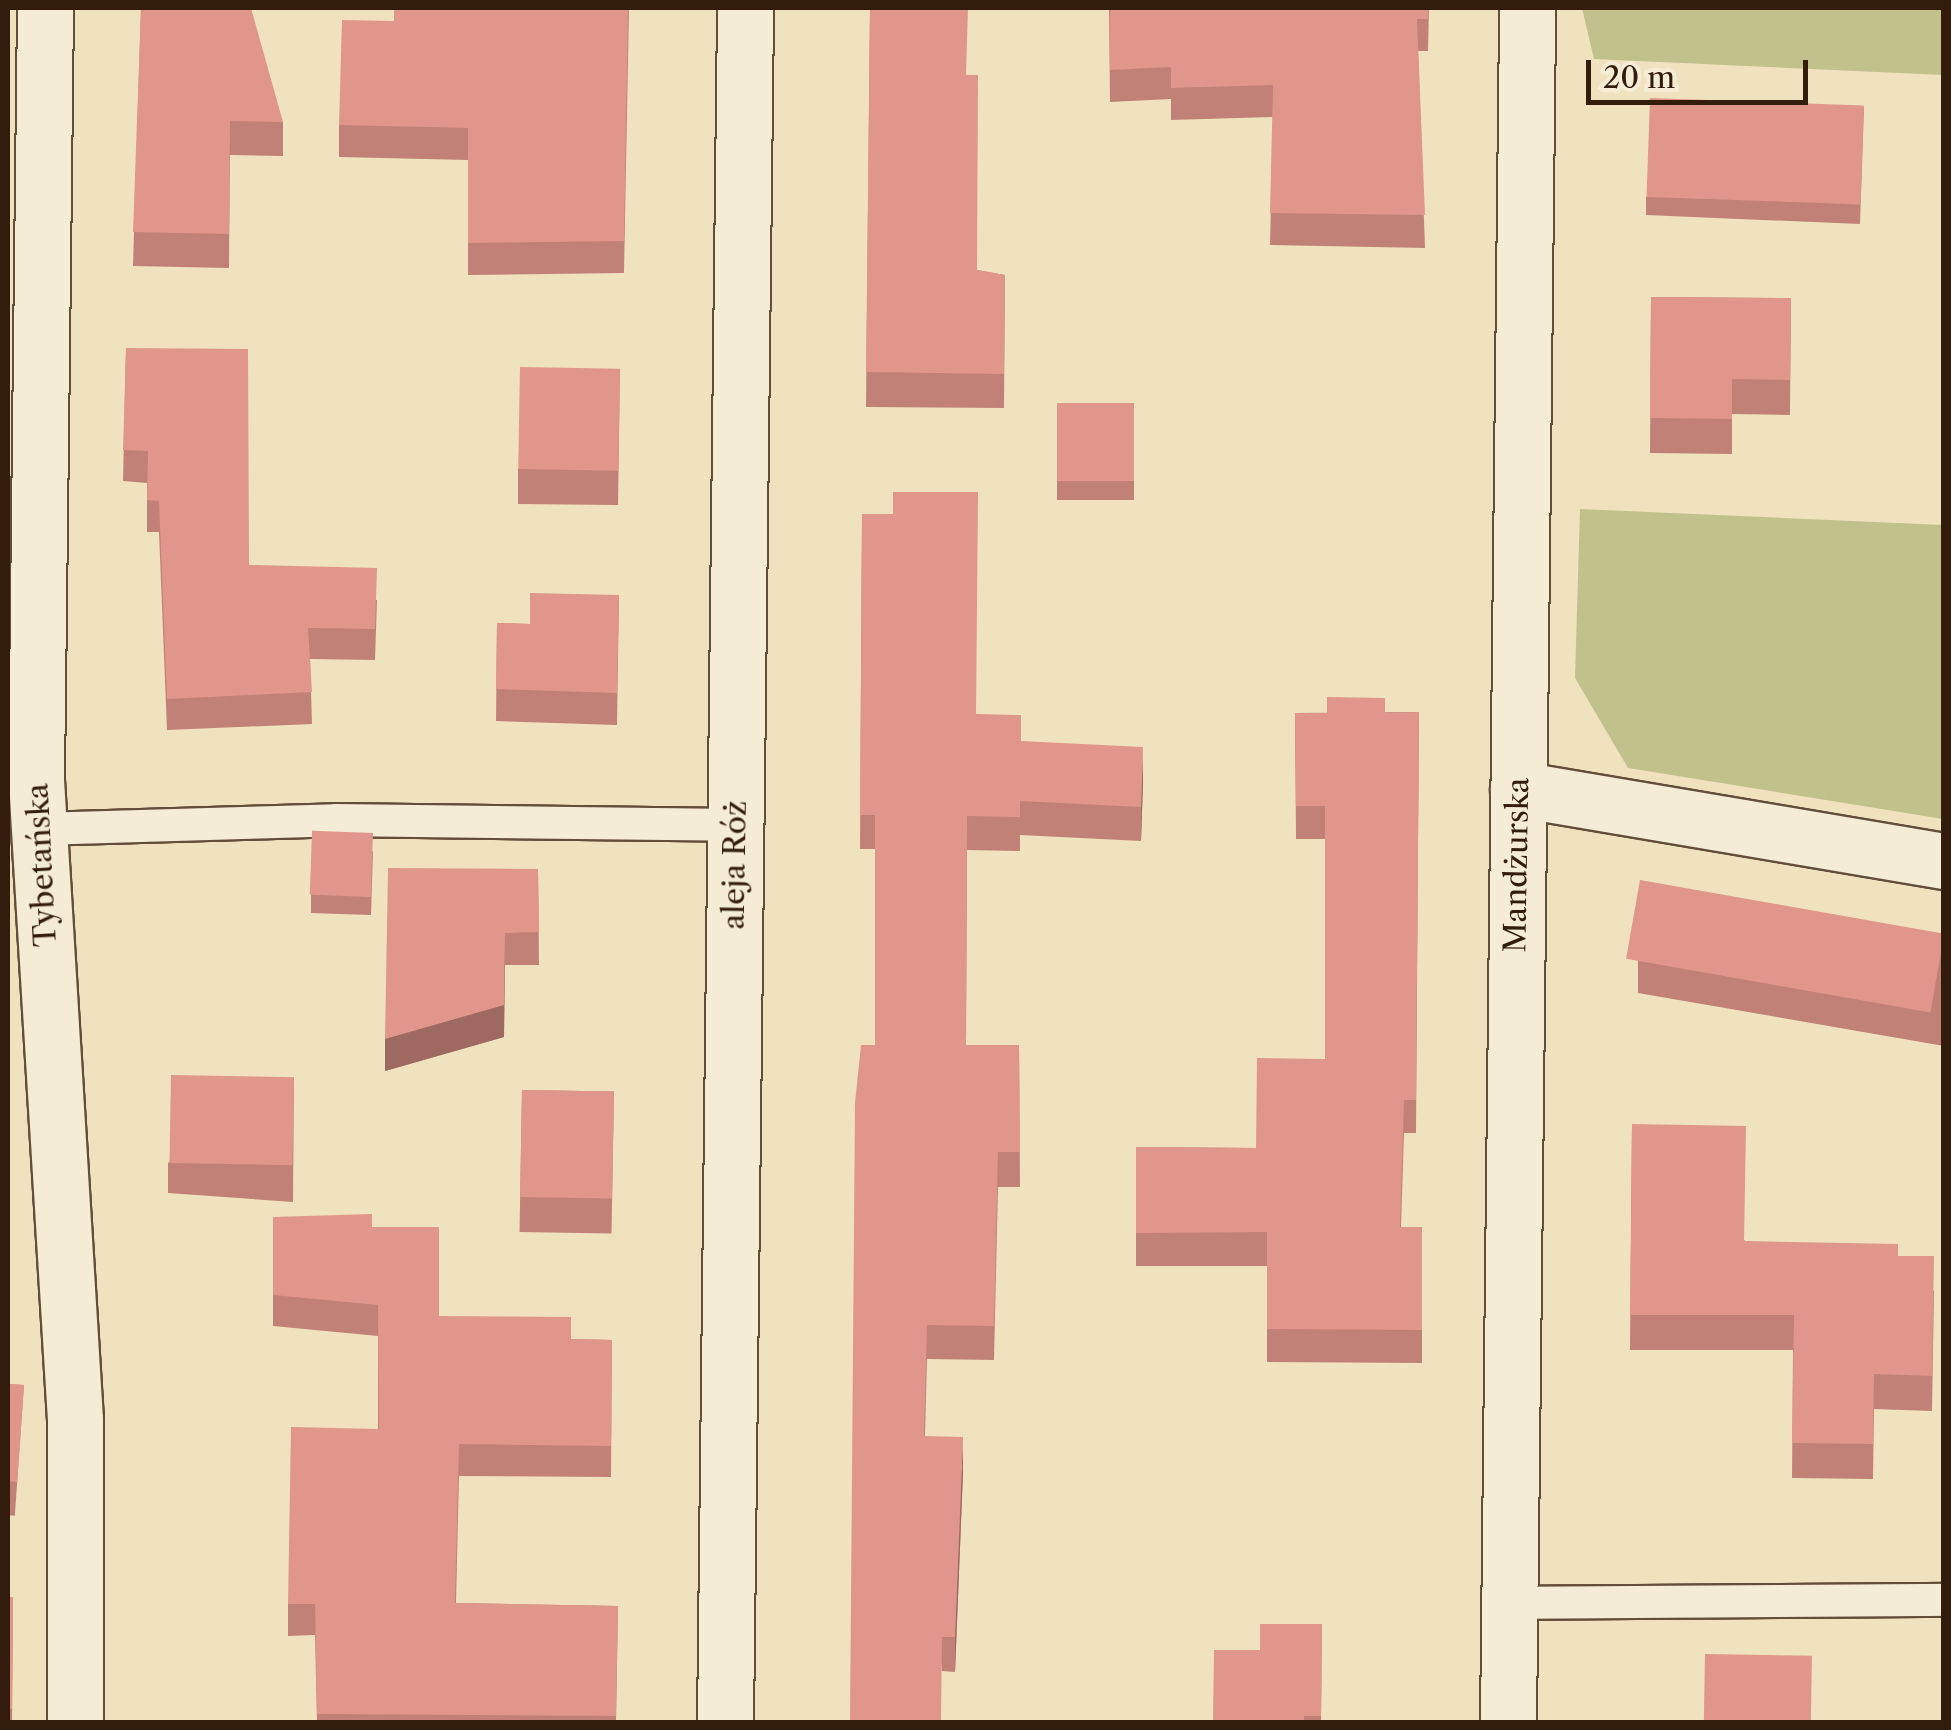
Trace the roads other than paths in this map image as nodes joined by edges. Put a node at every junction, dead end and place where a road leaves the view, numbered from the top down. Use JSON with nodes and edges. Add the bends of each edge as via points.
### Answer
{"nodes":[{"id":1,"x":45,"y":8,"type":"edge"},
{"id":2,"x":745,"y":8,"type":"edge"},
{"id":3,"x":1528,"y":8,"type":"edge"},
{"id":4,"x":1518,"y":789,"type":"junction"},
{"id":5,"x":735,"y":825,"type":"junction"},
{"id":6,"x":39,"y":829,"type":"junction"},
{"id":7,"x":1944,"y":861,"type":"edge"},
{"id":8,"x":1944,"y":1600,"type":"edge"},
{"id":9,"x":1508,"y":1603,"type":"junction"},
{"id":10,"x":75,"y":1722,"type":"edge"},
{"id":11,"x":725,"y":1722,"type":"edge"},
{"id":12,"x":1508,"y":1722,"type":"edge"}],
"edges":[{"from":1,"to":6,"type":"street","name":"Tybetańska"},
{"from":2,"to":5,"type":"street","name":"aleja Róż"},
{"from":3,"to":4,"type":"street","name":"Mandżurska"},
{"from":4,"to":7,"type":"street"},
{"from":4,"to":9,"type":"street","name":"Mandżurska"},
{"from":5,"to":6,"type":"lane","via":[[336,820]]},
{"from":5,"to":11,"type":"street","name":"aleja Róż"},
{"from":6,"to":10,"type":"street","name":"Tybetańska","via":[[75,1420]]},
{"from":8,"to":9,"type":"lane"},
{"from":9,"to":12,"type":"street","name":"Mandżurska"}]}
